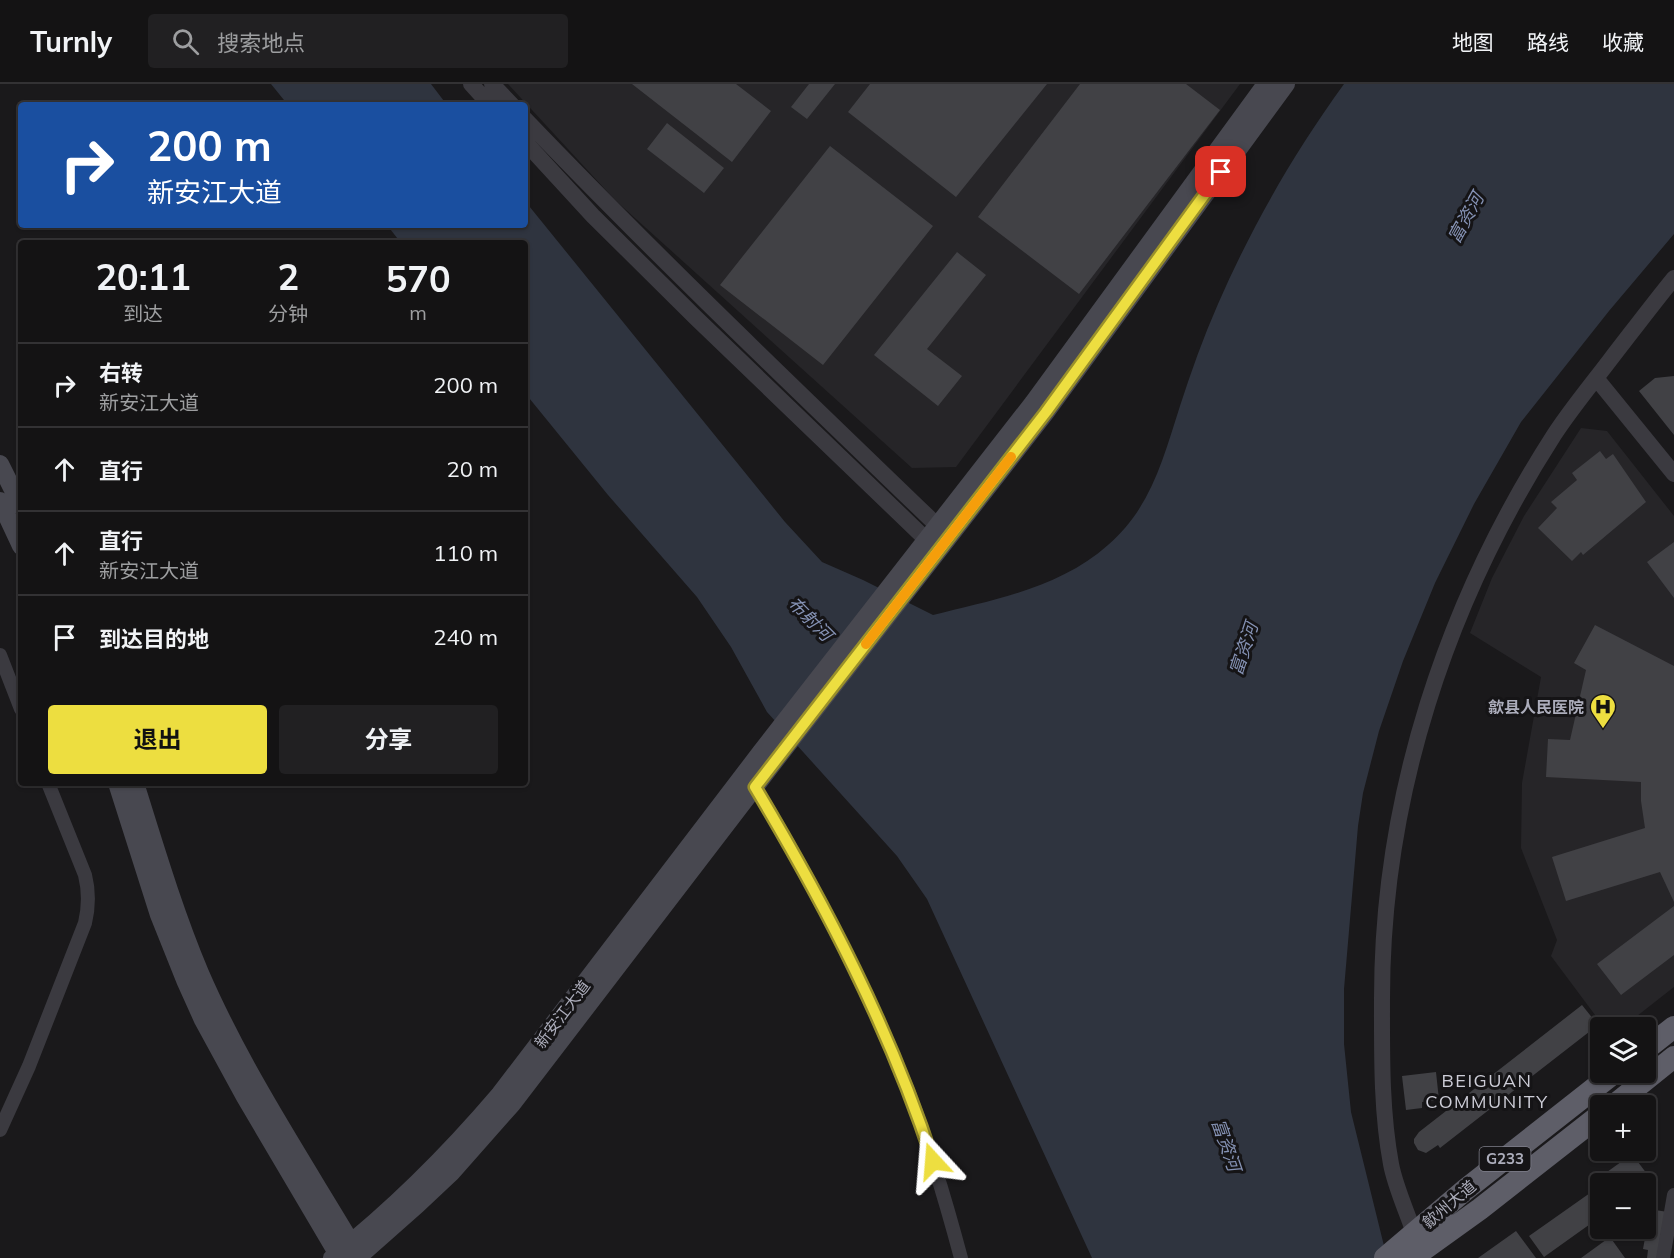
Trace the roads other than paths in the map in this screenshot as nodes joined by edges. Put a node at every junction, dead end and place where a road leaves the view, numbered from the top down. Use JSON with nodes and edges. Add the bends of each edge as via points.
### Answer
{"nodes":[{"id":1,"x":471,"y":84,"type":"edge"},
{"id":2,"x":492,"y":84,"type":"edge"},
{"id":3,"x":1266,"y":84,"type":"edge"},
{"id":4,"x":1286,"y":84,"type":"edge"},
{"id":5,"x":487,"y":102,"type":"edge"},
{"id":6,"x":509,"y":102,"type":"edge"},
{"id":7,"x":528,"y":122,"type":"edge"},
{"id":8,"x":528,"y":145,"type":"edge"},
{"id":9,"x":1674,"y":278,"type":"edge"},
{"id":10,"x":1596,"y":378,"type":"junction"},
{"id":11,"x":0,"y":464,"type":"edge"},
{"id":12,"x":1674,"y":474,"type":"edge"},
{"id":13,"x":18,"y":500,"type":"edge"},
{"id":14,"x":0,"y":501,"type":"edge"},
{"id":15,"x":937,"y":539,"type":"junction"},
{"id":16,"x":18,"y":540,"type":"edge"},
{"id":17,"x":0,"y":655,"type":"edge"},
{"id":18,"x":18,"y":701,"type":"edge"},
{"id":19,"x":772,"y":751,"type":"junction"},
{"id":20,"x":49,"y":786,"type":"edge"},
{"id":21,"x":118,"y":786,"type":"edge"},
{"id":22,"x":136,"y":786,"type":"edge"},
{"id":23,"x":755,"y":787,"type":"junction"},
{"id":24,"x":1674,"y":1027,"type":"edge"},
{"id":25,"x":1656,"y":1041,"type":"edge"},
{"id":26,"x":1674,"y":1058,"type":"edge"},
{"id":27,"x":1602,"y":1083,"type":"edge"},
{"id":28,"x":1626,"y":1095,"type":"edge"},
{"id":29,"x":1590,"y":1123,"type":"edge"},
{"id":30,"x":0,"y":1130,"type":"edge"},
{"id":31,"x":1674,"y":1195,"type":"edge"},
{"id":32,"x":1408,"y":1251,"type":"edge"},
{"id":33,"x":348,"y":1255,"type":"edge"},
{"id":34,"x":961,"y":1258,"type":"edge"},
{"id":35,"x":1663,"y":1258,"type":"edge"}],
"edges":[{"from":1,"to":5,"type":"street"},
{"from":2,"to":6,"type":"street"},
{"from":3,"to":15,"type":"main road"},
{"from":4,"to":15,"type":"main road","via":[[1046,412]]},
{"from":7,"to":15,"type":"street"},
{"from":8,"to":15,"type":"street","via":[[696,318]]},
{"from":9,"to":10,"type":"street"},
{"from":10,"to":12,"type":"street"},
{"from":10,"to":32,"type":"street","via":[[1532,472],[1470,592],[1426,706],[1400,811],[1385,922],[1382,1087],[1391,1166]]},
{"from":11,"to":13,"type":"main road"},
{"from":14,"to":16,"type":"main road"},
{"from":15,"to":19,"type":"main road"},
{"from":17,"to":18,"type":"street"},
{"from":19,"to":23,"type":"main road","name":"新安江大道"},
{"from":19,"to":33,"type":"main road","name":"新安江大道","via":[[500,1094]]},
{"from":20,"to":30,"type":"street","via":[[85,875],[88,911],[29,1066]]},
{"from":21,"to":33,"type":"main road","via":[[159,915],[203,1020],[245,1098]]},
{"from":22,"to":33,"type":"main road","via":[[201,973]]},
{"from":23,"to":33,"type":"main road","name":"新安江大道","via":[[512,1104],[418,1204]]},
{"from":23,"to":34,"type":"street","via":[[825,909],[882,1028],[926,1138]]},
{"from":24,"to":25,"type":"highway"},
{"from":26,"to":28,"type":"highway"},
{"from":27,"to":32,"type":"highway","name":"歙州大道","number":"G233","via":[[1465,1190]]},
{"from":29,"to":32,"type":"highway","name":"歙州大道","number":"G233","via":[[1480,1209]]},
{"from":31,"to":35,"type":"street"}]}
